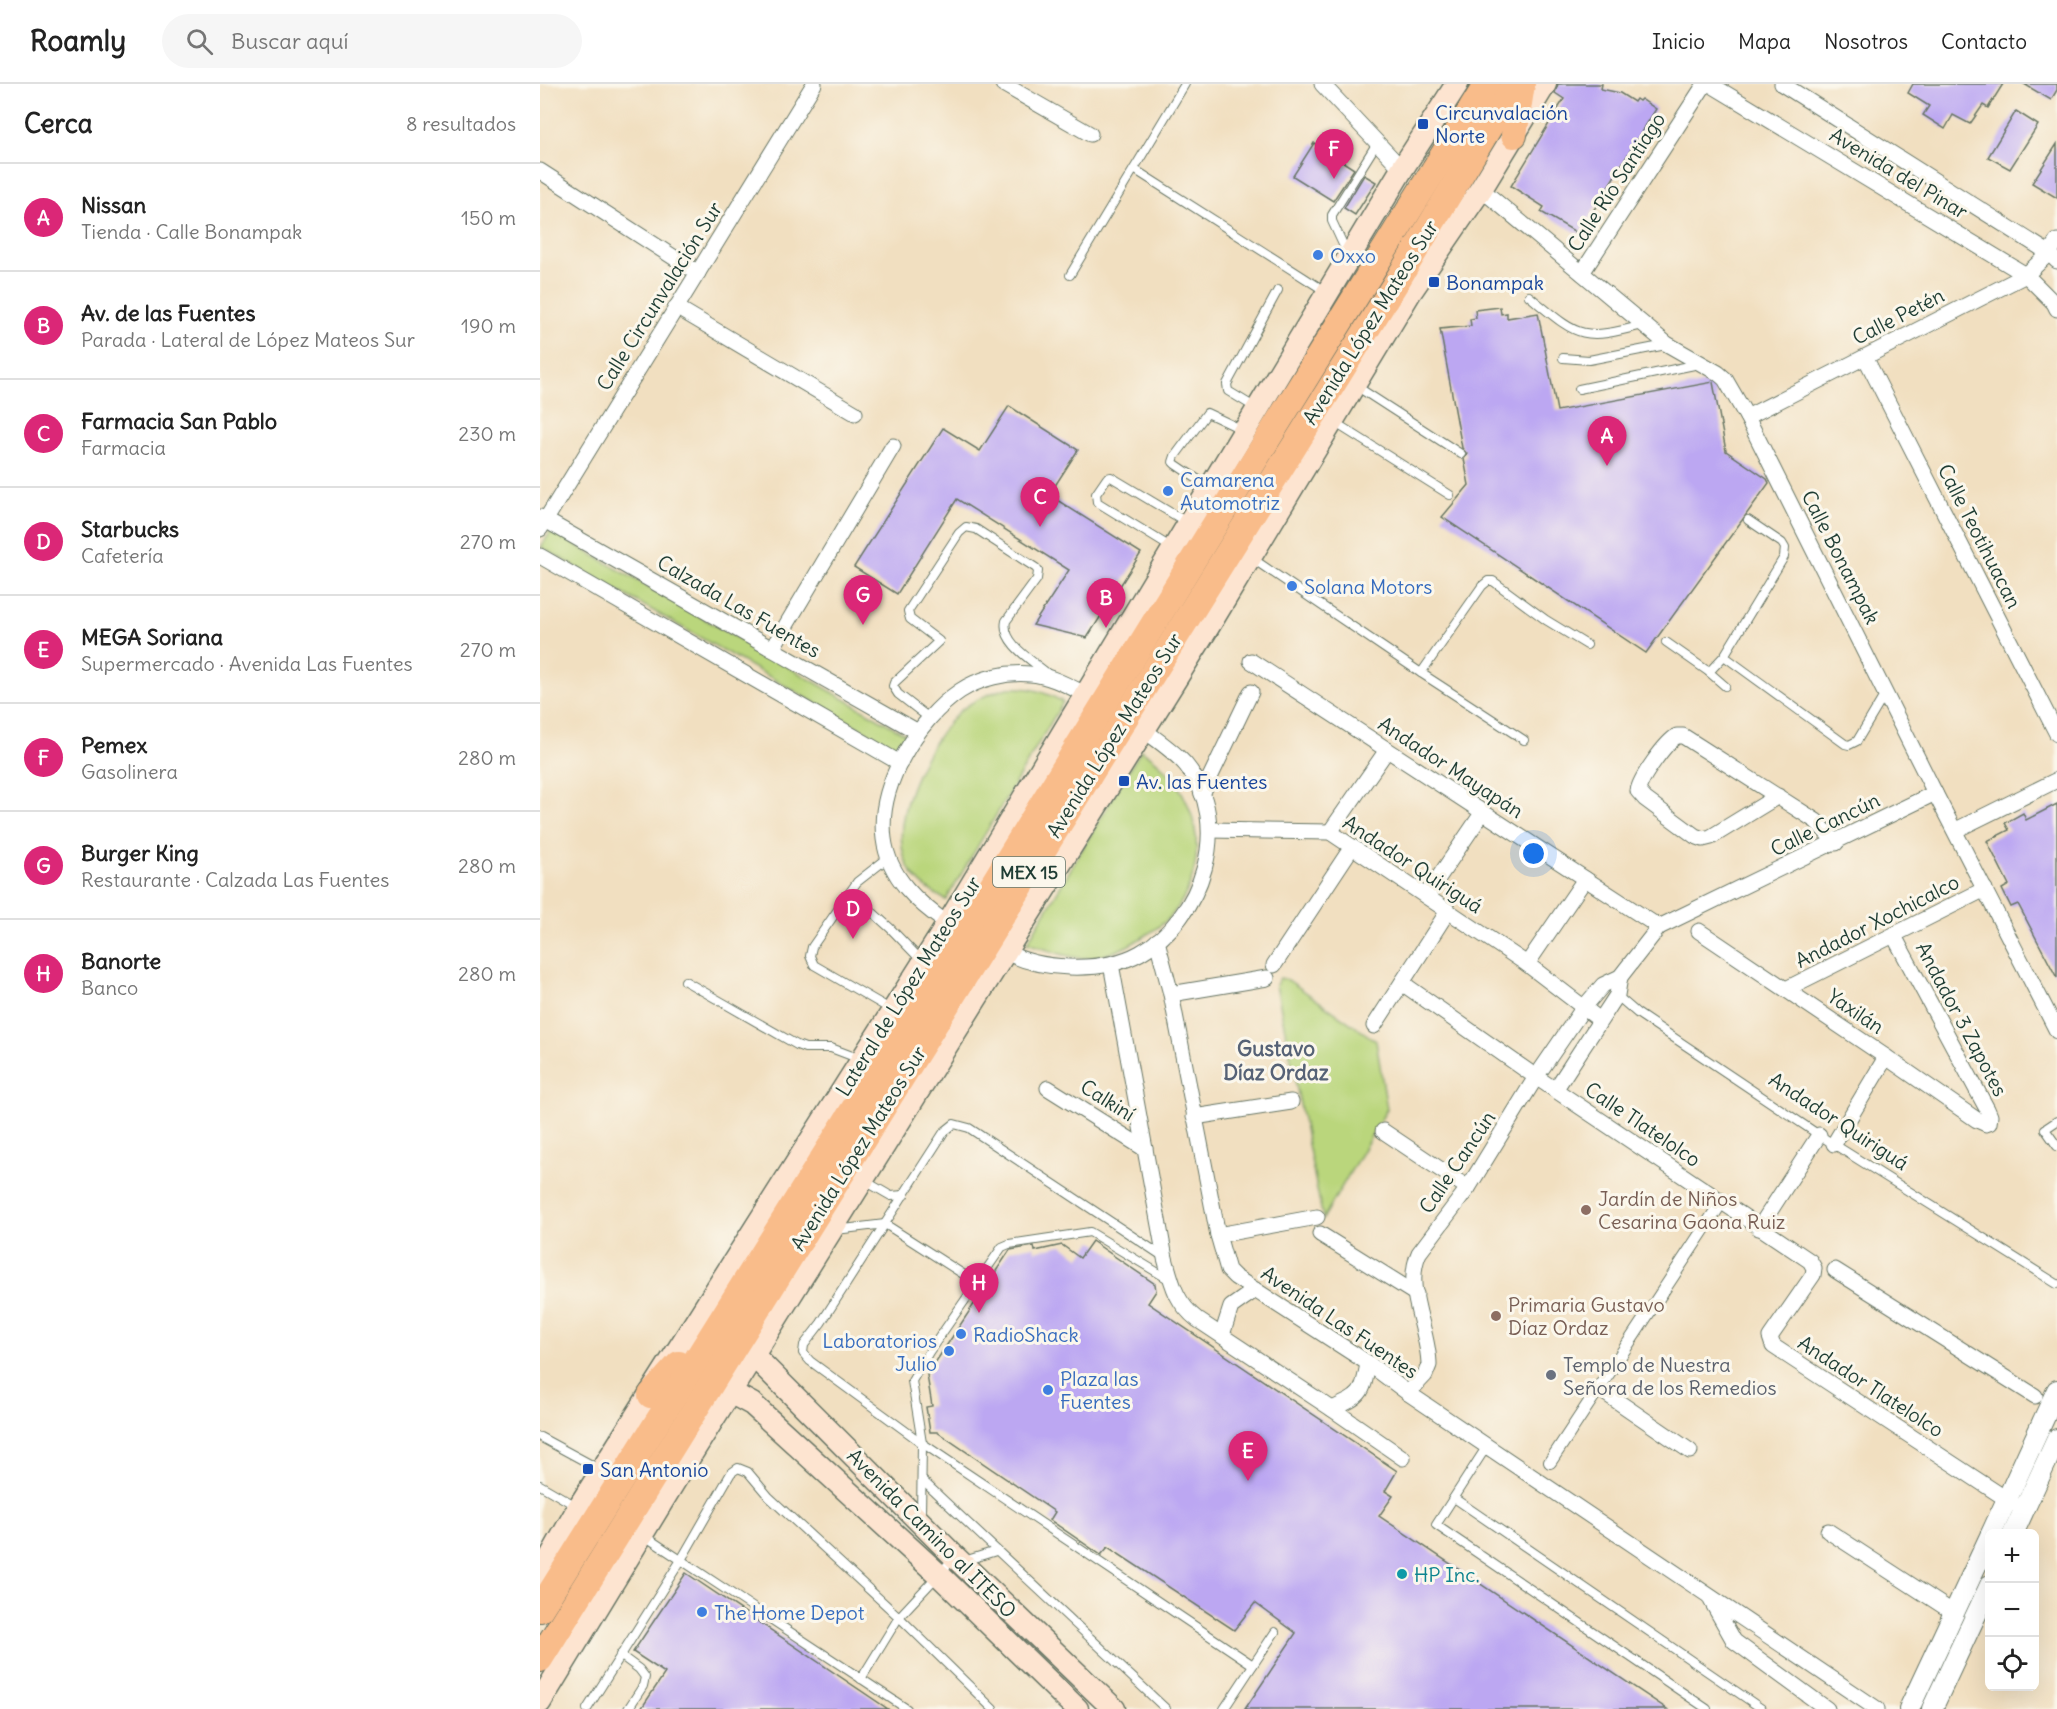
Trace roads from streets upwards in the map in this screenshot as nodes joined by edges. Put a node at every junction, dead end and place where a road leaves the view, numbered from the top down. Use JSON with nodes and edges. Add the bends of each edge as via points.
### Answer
{"nodes":[{"id":1,"x":814,"y":84,"type":"edge"},
{"id":2,"x":1003,"y":84,"type":"edge"},
{"id":3,"x":1322,"y":84,"type":"edge"},
{"id":4,"x":1457,"y":84,"type":"edge"},
{"id":5,"x":1487,"y":84,"type":"edge"},
{"id":6,"x":1515,"y":84,"type":"edge"},
{"id":7,"x":1522,"y":84,"type":"edge"},
{"id":8,"x":1545,"y":84,"type":"edge"},
{"id":9,"x":1705,"y":84,"type":"edge"},
{"id":10,"x":1710,"y":84,"type":"edge"},
{"id":11,"x":1782,"y":84,"type":"edge"},
{"id":12,"x":1090,"y":134,"type":"dead end"},
{"id":13,"x":1514,"y":135,"type":"junction"},
{"id":14,"x":1402,"y":169,"type":"junction"},
{"id":15,"x":540,"y":171,"type":"edge"},
{"id":16,"x":1481,"y":189,"type":"junction"},
{"id":17,"x":2054,"y":252,"type":"edge"},
{"id":18,"x":698,"y":273,"type":"junction"},
{"id":19,"x":1582,"y":273,"type":"junction"},
{"id":20,"x":2026,"y":275,"type":"junction"},
{"id":21,"x":676,"y":308,"type":"junction"},
{"id":22,"x":2057,"y":309,"type":"edge"},
{"id":23,"x":1865,"y":357,"type":"junction"},
{"id":24,"x":1351,"y":377,"type":"junction"},
{"id":25,"x":855,"y":413,"type":"dead end"},
{"id":26,"x":1748,"y":417,"type":"junction"},
{"id":27,"x":893,"y":446,"type":"dead end"},
{"id":28,"x":542,"y":522,"type":"edge"},
{"id":29,"x":540,"y":556,"type":"edge"},
{"id":30,"x":772,"y":649,"type":"junction"},
{"id":31,"x":1251,"y":661,"type":"dead end"},
{"id":32,"x":1251,"y":692,"type":"dead end"},
{"id":33,"x":1095,"y":699,"type":"junction"},
{"id":34,"x":1144,"y":730,"type":"junction"},
{"id":35,"x":918,"y":732,"type":"junction"},
{"id":36,"x":2057,"y":734,"type":"edge"},
{"id":37,"x":1387,"y":750,"type":"junction"},
{"id":38,"x":900,"y":763,"type":"junction"},
{"id":39,"x":2057,"y":780,"type":"edge"},
{"id":40,"x":1935,"y":793,"type":"junction"},
{"id":41,"x":1202,"y":794,"type":"junction"},
{"id":42,"x":1778,"y":796,"type":"junction"},
{"id":43,"x":1483,"y":812,"type":"junction"},
{"id":44,"x":1210,"y":830,"type":"junction"},
{"id":45,"x":1956,"y":830,"type":"junction"},
{"id":46,"x":1330,"y":832,"type":"junction"},
{"id":47,"x":1836,"y":843,"type":"junction"},
{"id":48,"x":1352,"y":847,"type":"junction"},
{"id":49,"x":1585,"y":879,"type":"junction"},
{"id":50,"x":1985,"y":889,"type":"junction"},
{"id":51,"x":1426,"y":896,"type":"junction"},
{"id":52,"x":1448,"y":910,"type":"junction"},
{"id":53,"x":948,"y":924,"type":"junction"},
{"id":54,"x":1659,"y":927,"type":"junction"},
{"id":55,"x":1699,"y":931,"type":"dead end"},
{"id":56,"x":1894,"y":936,"type":"junction"},
{"id":57,"x":1157,"y":941,"type":"junction"},
{"id":58,"x":996,"y":946,"type":"junction"},
{"id":59,"x":1111,"y":964,"type":"junction"},
{"id":60,"x":1527,"y":964,"type":"junction"},
{"id":61,"x":1620,"y":977,"type":"junction"},
{"id":62,"x":1402,"y":983,"type":"junction"},
{"id":63,"x":1786,"y":989,"type":"junction"},
{"id":64,"x":1171,"y":994,"type":"junction"},
{"id":65,"x":1584,"y":1007,"type":"junction"},
{"id":66,"x":1600,"y":1020,"type":"junction"},
{"id":67,"x":1374,"y":1026,"type":"dead end"},
{"id":68,"x":2057,"y":1031,"type":"edge"},
{"id":69,"x":1886,"y":1057,"type":"junction"},
{"id":70,"x":1536,"y":1077,"type":"junction"},
{"id":71,"x":1048,"y":1088,"type":"dead end"},
{"id":72,"x":1555,"y":1090,"type":"junction"},
{"id":73,"x":1291,"y":1102,"type":"dead end"},
{"id":74,"x":1194,"y":1117,"type":"junction"},
{"id":75,"x":1989,"y":1123,"type":"joint"},
{"id":76,"x":1383,"y":1131,"type":"dead end"},
{"id":77,"x":1819,"y":1135,"type":"road end"},
{"id":78,"x":1834,"y":1144,"type":"road end"},
{"id":79,"x":1145,"y":1149,"type":"junction"},
{"id":80,"x":1468,"y":1188,"type":"junction"},
{"id":81,"x":1721,"y":1203,"type":"junction"},
{"id":82,"x":1317,"y":1217,"type":"dead end"},
{"id":83,"x":1759,"y":1228,"type":"junction"},
{"id":84,"x":1320,"y":1233,"type":"dead end"},
{"id":85,"x":1218,"y":1236,"type":"junction"},
{"id":86,"x":1814,"y":1268,"type":"joint"},
{"id":87,"x":1835,"y":1270,"type":"dead end"},
{"id":88,"x":1255,"y":1290,"type":"junction"},
{"id":89,"x":1416,"y":1294,"type":"junction"},
{"id":90,"x":724,"y":1315,"type":"junction"},
{"id":91,"x":1222,"y":1335,"type":"junction"},
{"id":92,"x":753,"y":1355,"type":"junction"},
{"id":93,"x":1368,"y":1363,"type":"junction"},
{"id":94,"x":1598,"y":1388,"type":"junction"},
{"id":95,"x":2057,"y":1390,"type":"edge"},
{"id":96,"x":730,"y":1392,"type":"junction"},
{"id":97,"x":1408,"y":1393,"type":"junction"},
{"id":98,"x":651,"y":1395,"type":"junction"},
{"id":99,"x":2035,"y":1396,"type":"dead end"},
{"id":100,"x":1332,"y":1409,"type":"junction"},
{"id":101,"x":2057,"y":1439,"type":"edge"},
{"id":102,"x":1690,"y":1451,"type":"dead end"},
{"id":103,"x":1403,"y":1458,"type":"dead end"},
{"id":104,"x":1550,"y":1462,"type":"dead end"},
{"id":105,"x":2006,"y":1500,"type":"junction"},
{"id":106,"x":2024,"y":1510,"type":"junction"},
{"id":107,"x":1993,"y":1529,"type":"edge"},
{"id":108,"x":2015,"y":1529,"type":"edge"},
{"id":109,"x":1828,"y":1531,"type":"dead end"},
{"id":110,"x":1985,"y":1546,"type":"edge"},
{"id":111,"x":542,"y":1569,"type":"edge"},
{"id":112,"x":1985,"y":1594,"type":"edge"},
{"id":113,"x":1709,"y":1597,"type":"junction"},
{"id":114,"x":540,"y":1609,"type":"edge"},
{"id":115,"x":1954,"y":1613,"type":"junction"},
{"id":116,"x":540,"y":1659,"type":"edge"},
{"id":117,"x":540,"y":1702,"type":"edge"},
{"id":118,"x":1077,"y":1709,"type":"edge"},
{"id":119,"x":1114,"y":1709,"type":"edge"},
{"id":120,"x":1827,"y":1709,"type":"edge"},
{"id":121,"x":1877,"y":1709,"type":"edge"},
{"id":122,"x":1909,"y":1709,"type":"edge"},
{"id":123,"x":1932,"y":1709,"type":"edge"}],
"edges":[{"from":1,"to":18,"type":"street","name":"Calle Circunvalación Sur"},
{"from":2,"to":12,"type":"street"},
{"from":3,"to":14,"type":"street"},
{"from":4,"to":14,"type":"main road","name":"Lateral de López Mateos Sur"},
{"from":5,"to":33,"type":"main road","name":"Avenida López Mateos Sur","number":"MEX 15"},
{"from":6,"to":24,"type":"main road","name":"Avenida López Mateos Sur","number":"MEX 15","via":[[1397,281]]},
{"from":7,"to":13,"type":"main road"},
{"from":8,"to":13,"type":"main road"},
{"from":9,"to":19,"type":"street","name":"Calle Río Santiago"},
{"from":10,"to":20,"type":"street","name":"Avenida del Pinar"},
{"from":11,"to":17,"type":"street","name":"Avenida del Pinar"},
{"from":13,"to":16,"type":"main road"},
{"from":14,"to":33,"type":"main road","name":"Lateral de López Mateos Sur","via":[[1188,523]]},
{"from":15,"to":18,"type":"street"},
{"from":16,"to":19,"type":"street","name":"Calle Bonampak"},
{"from":16,"to":24,"type":"main road"},
{"from":17,"to":20,"type":"street","name":"Calle Petén"},
{"from":18,"to":21,"type":"street","name":"Calle Circunvalación Sur"},
{"from":19,"to":26,"type":"street","name":"Calle Bonampak","via":[[1667,344],[1725,379]]},
{"from":20,"to":22,"type":"street","name":"Avenida del Pinar"},
{"from":20,"to":23,"type":"street","name":"Calle Petén"},
{"from":21,"to":25,"type":"street"},
{"from":21,"to":28,"type":"street","name":"Calle Circunvalación Sur"},
{"from":23,"to":26,"type":"street","name":"Calle Petén"},
{"from":23,"to":36,"type":"street","name":"Calle Teotihuacan"},
{"from":24,"to":34,"type":"main road","via":[[1333,421]]},
{"from":24,"to":58,"type":"main road","name":"Avenida López Mateos Sur","number":"MEX 15"},
{"from":26,"to":40,"type":"street","name":"Calle Bonampak"},
{"from":27,"to":30,"type":"street"},
{"from":28,"to":30,"type":"street","name":"Calzada Las Fuentes"},
{"from":29,"to":38,"type":"street"},
{"from":30,"to":35,"type":"street","name":"Calzada Las Fuentes"},
{"from":31,"to":37,"type":"street","name":"Andador Mayapán"},
{"from":32,"to":41,"type":"street"},
{"from":33,"to":35,"type":"street","via":[[1032,674],[1008,674],[983,679],[961,690]]},
{"from":33,"to":53,"type":"main road","name":"Lateral de López Mateos Sur"},
{"from":33,"to":90,"type":"main road","name":"Avenida López Mateos Sur","number":"MEX 15"},
{"from":34,"to":41,"type":"street","via":[[1186,766]]},
{"from":34,"to":58,"type":"main road"},
{"from":35,"to":38,"type":"street"},
{"from":37,"to":43,"type":"street","name":"Andador Mayapán"},
{"from":37,"to":46,"type":"street"},
{"from":38,"to":53,"type":"street","via":[[888,790],[884,814],[889,857],[911,894]]},
{"from":39,"to":45,"type":"street"},
{"from":40,"to":45,"type":"street","name":"Calle Bonampak"},
{"from":40,"to":47,"type":"street","name":"Calle Cancún"},
{"from":41,"to":44,"type":"street"},
{"from":42,"to":42,"type":"street","via":[[1703,839],[1641,796],[1639,786],[1667,743],[1677,735],[1688,738]]},
{"from":42,"to":47,"type":"street","via":[[1816,821]]},
{"from":43,"to":49,"type":"street","name":"Andador Mayapán"},
{"from":43,"to":51,"type":"street"},
{"from":44,"to":46,"type":"street","name":"Andador Quiriguá"},
{"from":44,"to":57,"type":"street","via":[[1208,853],[1191,902]]},
{"from":45,"to":50,"type":"street","name":"Calle Bonampak"},
{"from":46,"to":48,"type":"street","name":"Andador Quiriguá"},
{"from":47,"to":54,"type":"street","name":"Calle Cancún"},
{"from":48,"to":51,"type":"street","name":"Andador Quiriguá"},
{"from":48,"to":64,"type":"street","via":[[1270,971]]},
{"from":49,"to":54,"type":"street","name":"Andador Mayapán"},
{"from":49,"to":60,"type":"street"},
{"from":50,"to":56,"type":"street","name":"Andador Xochicalco"},
{"from":50,"to":68,"type":"street","name":"Calle Bonampak"},
{"from":51,"to":52,"type":"street","name":"Andador Quiriguá"},
{"from":52,"to":60,"type":"street","name":"Andador Quiriguá"},
{"from":52,"to":62,"type":"street"},
{"from":53,"to":98,"type":"main road","name":"Lateral de López Mateos Sur"},
{"from":54,"to":61,"type":"street","name":"Calle Cancún"},
{"from":55,"to":63,"type":"street","name":"Yaxilán"},
{"from":56,"to":63,"type":"street","name":"Andador Xochicalco"},
{"from":56,"to":75,"type":"street","name":"Andador 3 Zapotes","via":[[1987,1109]]},
{"from":57,"to":59,"type":"street"},
{"from":57,"to":64,"type":"street","name":"Avenida Las Fuentes"},
{"from":58,"to":59,"type":"street","via":[[1034,962],[1075,967]]},
{"from":58,"to":92,"type":"main road","via":[[863,1180]]},
{"from":58,"to":116,"type":"main road","name":"Avenida López Mateos Sur","number":"MEX 15"},
{"from":59,"to":79,"type":"street"},
{"from":60,"to":65,"type":"street","name":"Andador Quiriguá"},
{"from":61,"to":65,"type":"street","name":"Calle Cancún","via":[[1603,985]]},
{"from":61,"to":66,"type":"street","name":"Calle Cancún","via":[[1617,995]]},
{"from":62,"to":67,"type":"street"},
{"from":62,"to":70,"type":"street"},
{"from":63,"to":69,"type":"street","name":"Yaxilán"},
{"from":64,"to":74,"type":"street","name":"Avenida Las Fuentes"},
{"from":65,"to":66,"type":"street","name":"Andador Quiriguá"},
{"from":65,"to":70,"type":"street","name":"Calle Cancún"},
{"from":66,"to":72,"type":"street","name":"Calle Cancún"},
{"from":69,"to":75,"type":"street","name":"Yaxilán","via":[[1977,1120]]},
{"from":69,"to":78,"type":"street"},
{"from":70,"to":72,"type":"street","name":"Calle Tlatelolco"},
{"from":70,"to":80,"type":"street","name":"Calle Cancún"},
{"from":71,"to":79,"type":"street","name":"Calkiní"},
{"from":72,"to":81,"type":"street","name":"Calle Tlatelolco"},
{"from":73,"to":74,"type":"street"},
{"from":74,"to":85,"type":"street","name":"Avenida Las Fuentes"},
{"from":76,"to":80,"type":"street"},
{"from":77,"to":83,"type":"street"},
{"from":79,"to":91,"type":"street","via":[[1171,1281],[1186,1310]]},
{"from":80,"to":89,"type":"street","name":"Calle Cancún","via":[[1419,1253],[1414,1272]]},
{"from":81,"to":83,"type":"street","name":"Calle Tlatelolco"},
{"from":81,"to":94,"type":"street"},
{"from":82,"to":85,"type":"street"},
{"from":83,"to":86,"type":"street","name":"Calle Tlatelolco","via":[[1804,1257]]},
{"from":84,"to":89,"type":"street"},
{"from":85,"to":88,"type":"street","name":"Avenida Las Fuentes","via":[[1228,1270]]},
{"from":86,"to":105,"type":"street","name":"Andador Tlatelolco","via":[[1809,1282],[1770,1337],[1773,1346]]},
{"from":87,"to":99,"type":"street"},
{"from":88,"to":91,"type":"street","via":[[1231,1307]]},
{"from":88,"to":93,"type":"street","name":"Avenida Las Fuentes"},
{"from":89,"to":97,"type":"street","name":"Calle Cancún","via":[[1429,1365]]},
{"from":90,"to":98,"type":"main road"},
{"from":90,"to":114,"type":"main road","name":"Avenida López Mateos Sur","number":"MEX 15"},
{"from":91,"to":100,"type":"street"},
{"from":92,"to":96,"type":"main road"},
{"from":92,"to":119,"type":"main road","name":"Avenida Camino al ITESO"},
{"from":93,"to":97,"type":"street","name":"Avenida Las Fuentes"},
{"from":93,"to":100,"type":"street","via":[[1359,1395]]},
{"from":94,"to":102,"type":"street"},
{"from":94,"to":104,"type":"street"},
{"from":95,"to":105,"type":"street"},
{"from":96,"to":117,"type":"main road"},
{"from":96,"to":118,"type":"main road","name":"Avenida Camino al ITESO","via":[[752,1404],[939,1575]]},
{"from":97,"to":113,"type":"street","name":"Avenida Las Fuentes"},
{"from":98,"to":111,"type":"main road","name":"Lateral de López Mateos Sur"},
{"from":100,"to":103,"type":"street"},
{"from":101,"to":106,"type":"street"},
{"from":105,"to":106,"type":"street","name":"Andador Tlatelolco"},
{"from":105,"to":107,"type":"street"},
{"from":106,"to":108,"type":"street"},
{"from":109,"to":115,"type":"street"},
{"from":110,"to":115,"type":"street"},
{"from":112,"to":123,"type":"street"},
{"from":113,"to":120,"type":"street","name":"Avenida Las Fuentes","via":[[1734,1641]]},
{"from":113,"to":121,"type":"street","name":"Avenida Las Fuentes"},
{"from":115,"to":122,"type":"street"}]}
